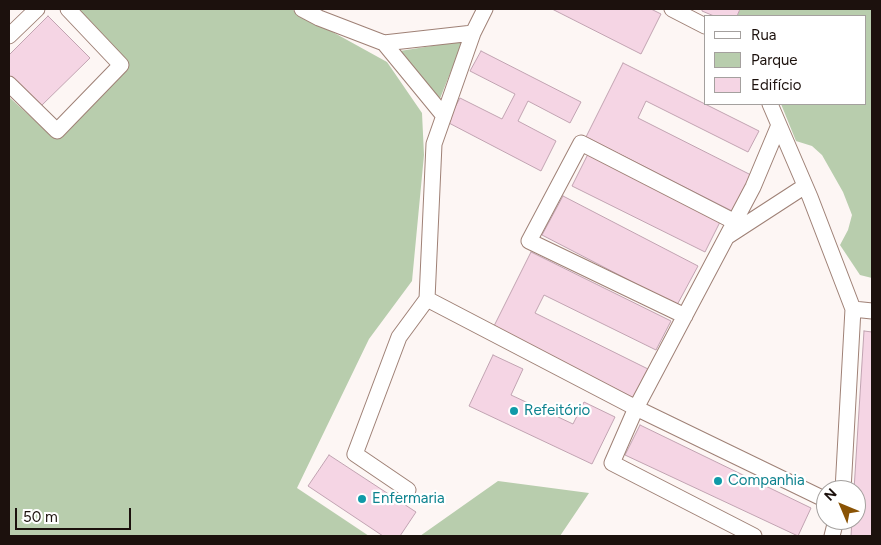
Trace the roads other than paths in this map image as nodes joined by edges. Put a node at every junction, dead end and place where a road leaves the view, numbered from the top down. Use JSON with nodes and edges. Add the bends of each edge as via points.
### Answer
{"nodes":[{"id":1,"x":37,"y":9,"type":"edge"},
{"id":2,"x":68,"y":9,"type":"edge"},
{"id":3,"x":302,"y":9,"type":"edge"},
{"id":4,"x":485,"y":9,"type":"edge"},
{"id":5,"x":676,"y":10,"type":"edge"},
{"id":6,"x":704,"y":25,"type":"edge"},
{"id":7,"x":473,"y":34,"type":"junction"},
{"id":8,"x":9,"y":36,"type":"edge"},
{"id":9,"x":384,"y":43,"type":"junction"},
{"id":10,"x":9,"y":84,"type":"edge"},
{"id":11,"x":770,"y":105,"type":"edge"},
{"id":12,"x":444,"y":116,"type":"junction"},
{"id":13,"x":779,"y":125,"type":"junction"},
{"id":14,"x":805,"y":186,"type":"junction"},
{"id":15,"x":735,"y":222,"type":"junction"},
{"id":16,"x":727,"y":237,"type":"junction"},
{"id":17,"x":427,"y":299,"type":"junction"},
{"id":18,"x":853,"y":309,"type":"junction"},
{"id":19,"x":872,"y":311,"type":"edge"},
{"id":20,"x":685,"y":316,"type":"junction"},
{"id":21,"x":636,"y":408,"type":"junction"},
{"id":22,"x":844,"y":480,"type":"edge"},
{"id":23,"x":408,"y":490,"type":"dead end"},
{"id":24,"x":816,"y":495,"type":"edge"},
{"id":25,"x":754,"y":536,"type":"edge"}],
"edges":[{"from":1,"to":8,"type":"lane"},
{"from":2,"to":10,"type":"lane","via":[[122,66],[57,131]]},
{"from":3,"to":9,"type":"lane"},
{"from":4,"to":7,"type":"lane"},
{"from":5,"to":6,"type":"lane"},
{"from":7,"to":9,"type":"lane"},
{"from":7,"to":12,"type":"lane"},
{"from":9,"to":12,"type":"lane"},
{"from":11,"to":13,"type":"lane"},
{"from":12,"to":17,"type":"lane","via":[[434,144]]},
{"from":13,"to":14,"type":"lane"},
{"from":13,"to":15,"type":"lane"},
{"from":14,"to":16,"type":"lane"},
{"from":14,"to":18,"type":"lane"},
{"from":15,"to":16,"type":"lane"},
{"from":15,"to":20,"type":"lane","via":[[581,142],[529,241]]},
{"from":16,"to":20,"type":"lane"},
{"from":17,"to":21,"type":"lane"},
{"from":17,"to":23,"type":"lane","via":[[399,337],[355,454]]},
{"from":18,"to":19,"type":"lane"},
{"from":18,"to":22,"type":"lane"},
{"from":20,"to":21,"type":"lane"},
{"from":21,"to":24,"type":"lane"},
{"from":21,"to":25,"type":"lane","via":[[612,463]]}]}
